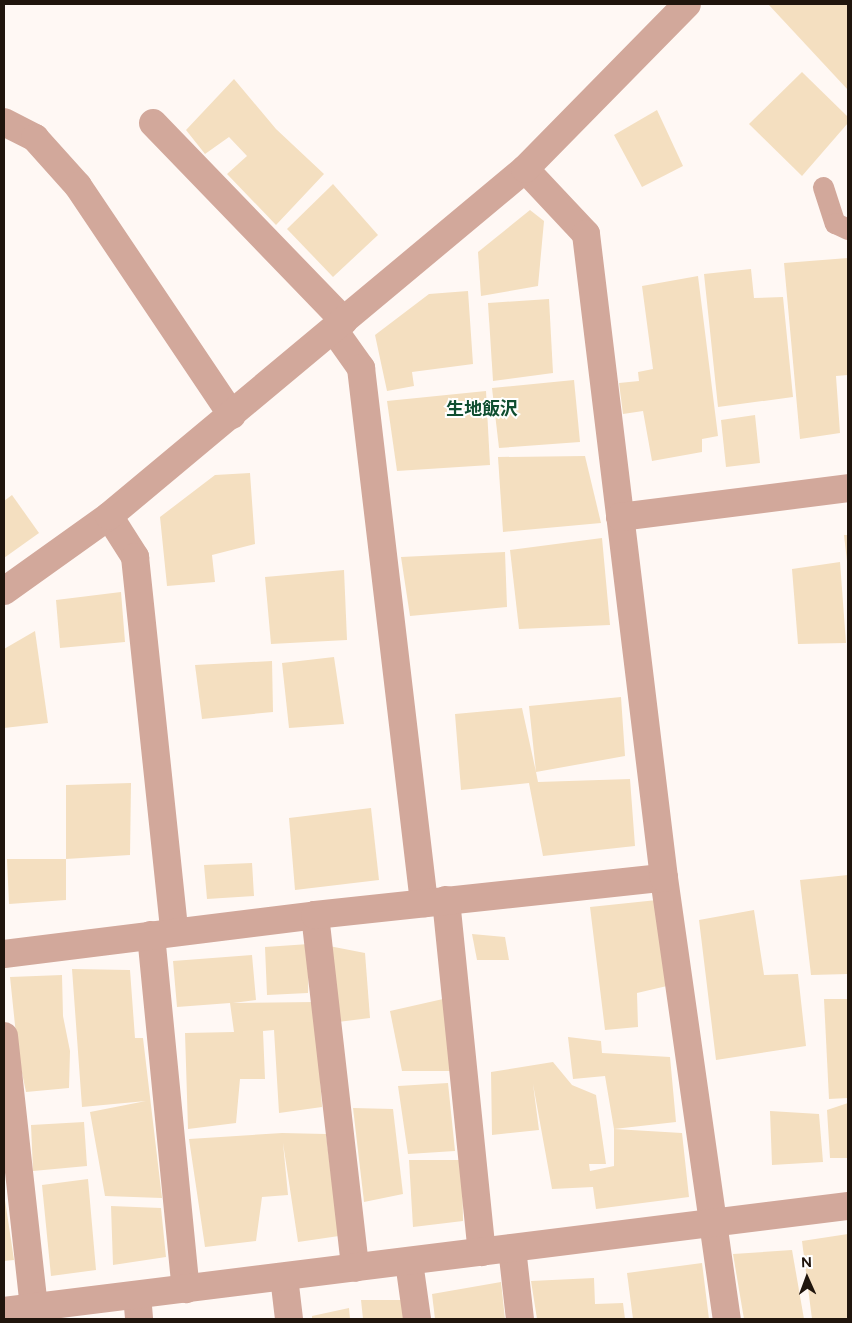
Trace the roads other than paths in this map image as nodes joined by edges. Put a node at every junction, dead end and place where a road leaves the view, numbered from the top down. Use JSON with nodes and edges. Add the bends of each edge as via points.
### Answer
{"nodes":[{"id":1,"x":687,"y":4,"type":"edge"},
{"id":2,"x":4,"y":122,"type":"edge"},
{"id":3,"x":153,"y":123,"type":"dead end"},
{"id":4,"x":524,"y":169,"type":"junction"},
{"id":5,"x":823,"y":187,"type":"dead end"},
{"id":6,"x":848,"y":229,"type":"edge"},
{"id":7,"x":339,"y":326,"type":"junction"},
{"id":8,"x":232,"y":415,"type":"junction"},
{"id":9,"x":848,"y":488,"type":"edge"},
{"id":10,"x":109,"y":516,"type":"junction"},
{"id":11,"x":620,"y":517,"type":"junction"},
{"id":12,"x":4,"y":591,"type":"edge"},
{"id":13,"x":664,"y":878,"type":"junction"},
{"id":14,"x":435,"y":902,"type":"junction"},
{"id":15,"x":315,"y":915,"type":"junction"},
{"id":16,"x":162,"y":933,"type":"junction"},
{"id":17,"x":4,"y":954,"type":"edge"},
{"id":18,"x":4,"y":1036,"type":"edge"},
{"id":19,"x":848,"y":1206,"type":"edge"},
{"id":20,"x":714,"y":1223,"type":"junction"},
{"id":21,"x":512,"y":1248,"type":"junction"},
{"id":22,"x":482,"y":1252,"type":"junction"},
{"id":23,"x":409,"y":1262,"type":"junction"},
{"id":24,"x":355,"y":1268,"type":"junction"},
{"id":25,"x":284,"y":1277,"type":"junction"},
{"id":26,"x":186,"y":1288,"type":"junction"},
{"id":27,"x":34,"y":1307,"type":"junction"},
{"id":28,"x":138,"y":1307,"type":"edge"},
{"id":29,"x":4,"y":1311,"type":"edge"},
{"id":30,"x":289,"y":1319,"type":"edge"},
{"id":31,"x":417,"y":1319,"type":"edge"},
{"id":32,"x":520,"y":1319,"type":"edge"},
{"id":33,"x":727,"y":1319,"type":"edge"}],
"edges":[{"from":1,"to":4,"type":"street"},
{"from":2,"to":8,"type":"street","via":[[35,138],[78,186]]},
{"from":3,"to":7,"type":"street"},
{"from":4,"to":7,"type":"street"},
{"from":4,"to":11,"type":"street","via":[[586,234]]},
{"from":5,"to":6,"type":"lane","via":[[835,222]]},
{"from":7,"to":8,"type":"street"},
{"from":7,"to":14,"type":"street","via":[[361,368]]},
{"from":8,"to":10,"type":"street"},
{"from":9,"to":11,"type":"street"},
{"from":10,"to":12,"type":"street"},
{"from":10,"to":16,"type":"street","via":[[135,557]]},
{"from":11,"to":13,"type":"street"},
{"from":13,"to":14,"type":"street"},
{"from":13,"to":20,"type":"street"},
{"from":14,"to":15,"type":"street"},
{"from":14,"to":22,"type":"street"},
{"from":15,"to":16,"type":"street"},
{"from":15,"to":24,"type":"street"},
{"from":16,"to":17,"type":"street"},
{"from":16,"to":26,"type":"street"},
{"from":18,"to":27,"type":"street"},
{"from":19,"to":20,"type":"street"},
{"from":20,"to":21,"type":"street"},
{"from":20,"to":33,"type":"street"},
{"from":21,"to":22,"type":"street"},
{"from":21,"to":32,"type":"street"},
{"from":22,"to":23,"type":"street"},
{"from":23,"to":24,"type":"street"},
{"from":23,"to":31,"type":"street"},
{"from":24,"to":25,"type":"street"},
{"from":25,"to":26,"type":"street"},
{"from":25,"to":30,"type":"street"},
{"from":26,"to":28,"type":"street"},
{"from":27,"to":28,"type":"street"},
{"from":27,"to":29,"type":"street"}]}
